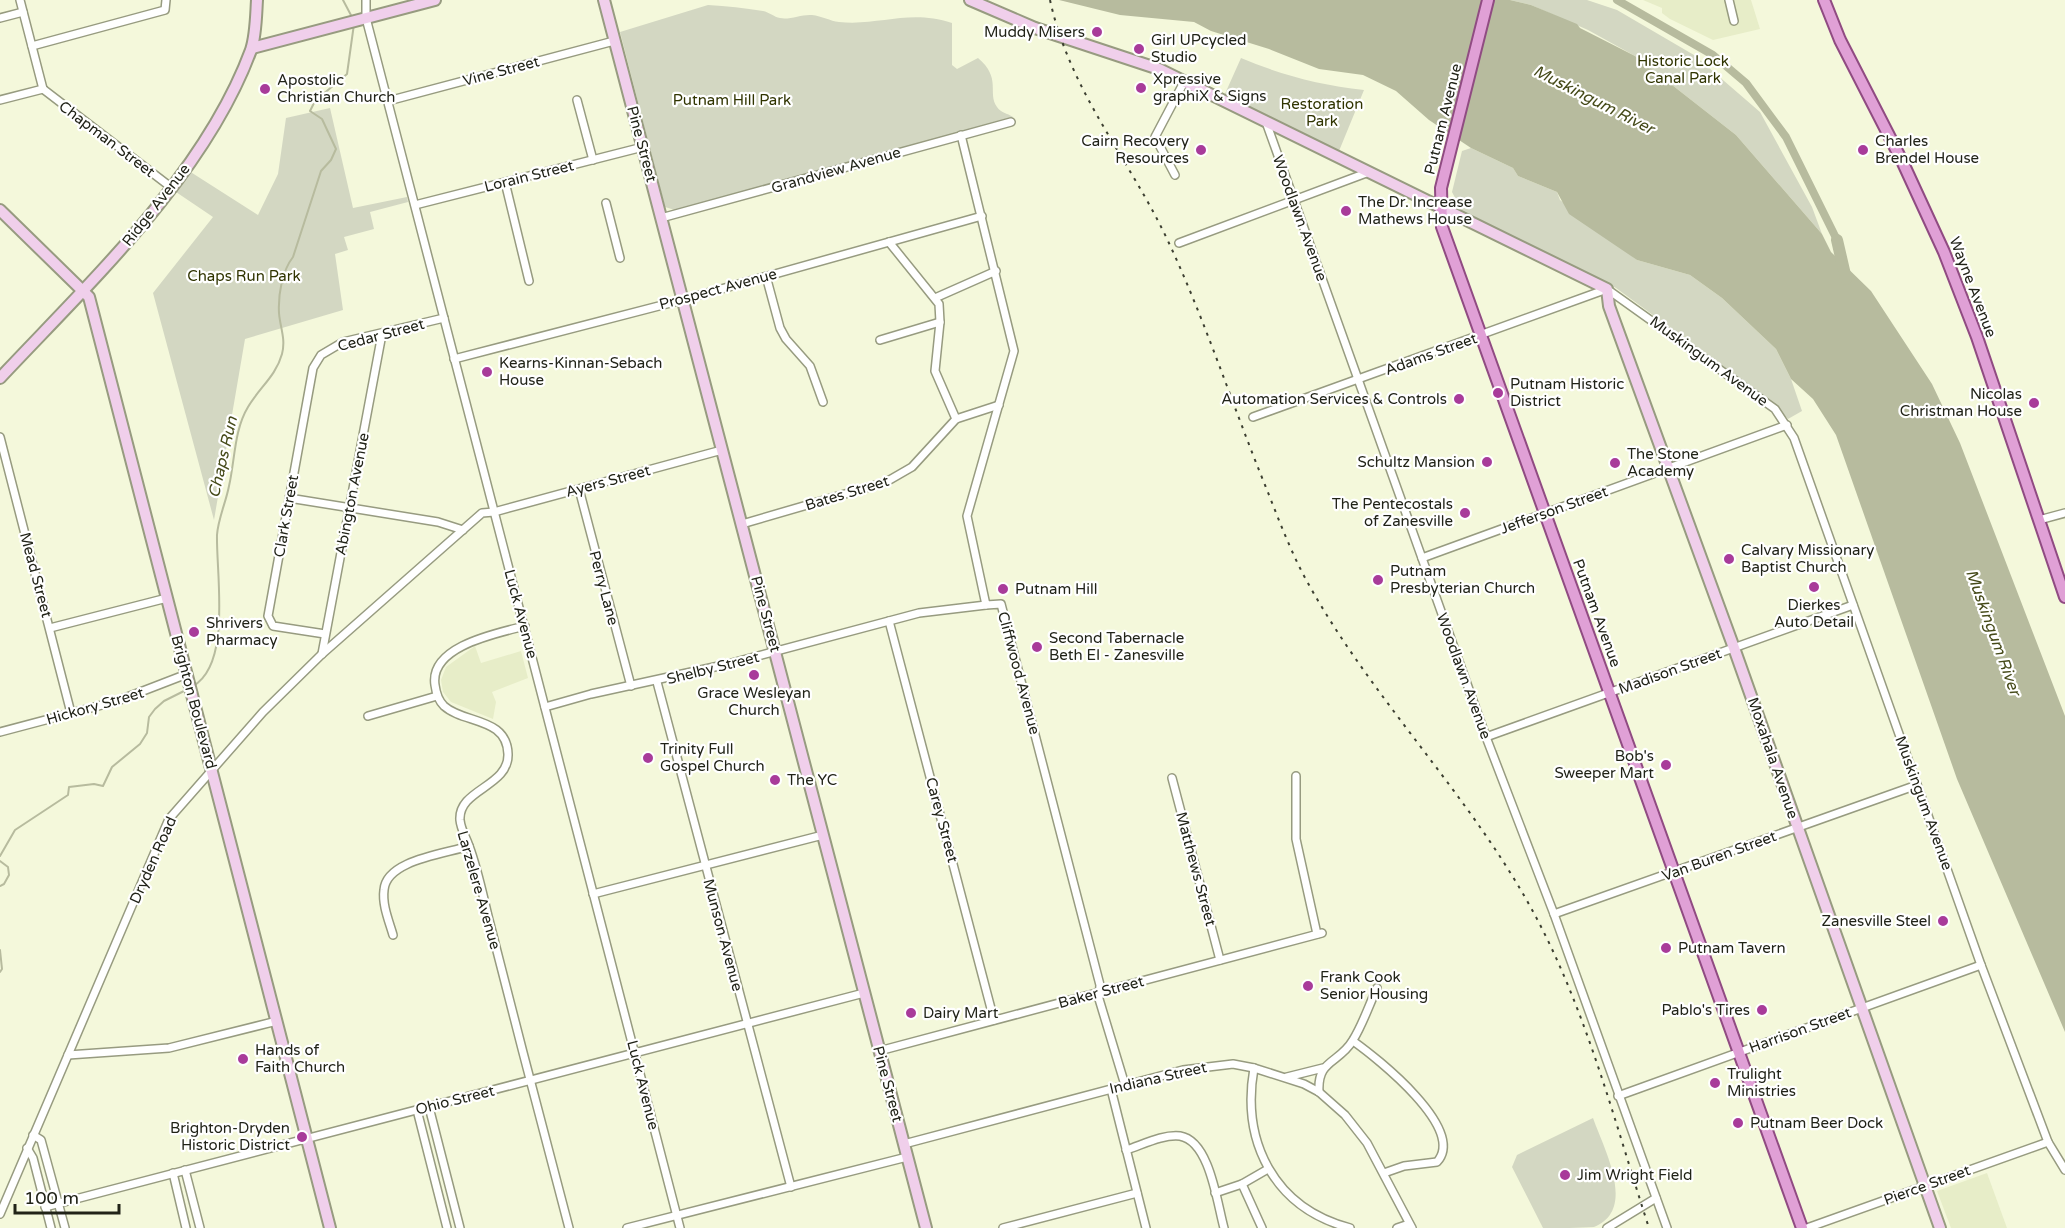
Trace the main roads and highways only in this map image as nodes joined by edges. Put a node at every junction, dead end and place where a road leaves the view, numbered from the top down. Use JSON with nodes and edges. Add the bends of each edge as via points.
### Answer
{"nodes":[{"id":1,"x":1488,"y":0,"type":"edge"},
{"id":2,"x":1824,"y":0,"type":"edge"},
{"id":3,"x":2065,"y":597,"type":"edge"},
{"id":4,"x":1802,"y":1228,"type":"edge"}],
"edges":[{"from":1,"to":4,"type":"main road","name":"Putnam Avenue","via":[[1445,172],[1440,207],[1442,227]]},
{"from":2,"to":3,"type":"main road","name":"Wayne Avenue","via":[[1944,252],[1977,337]]}]}
